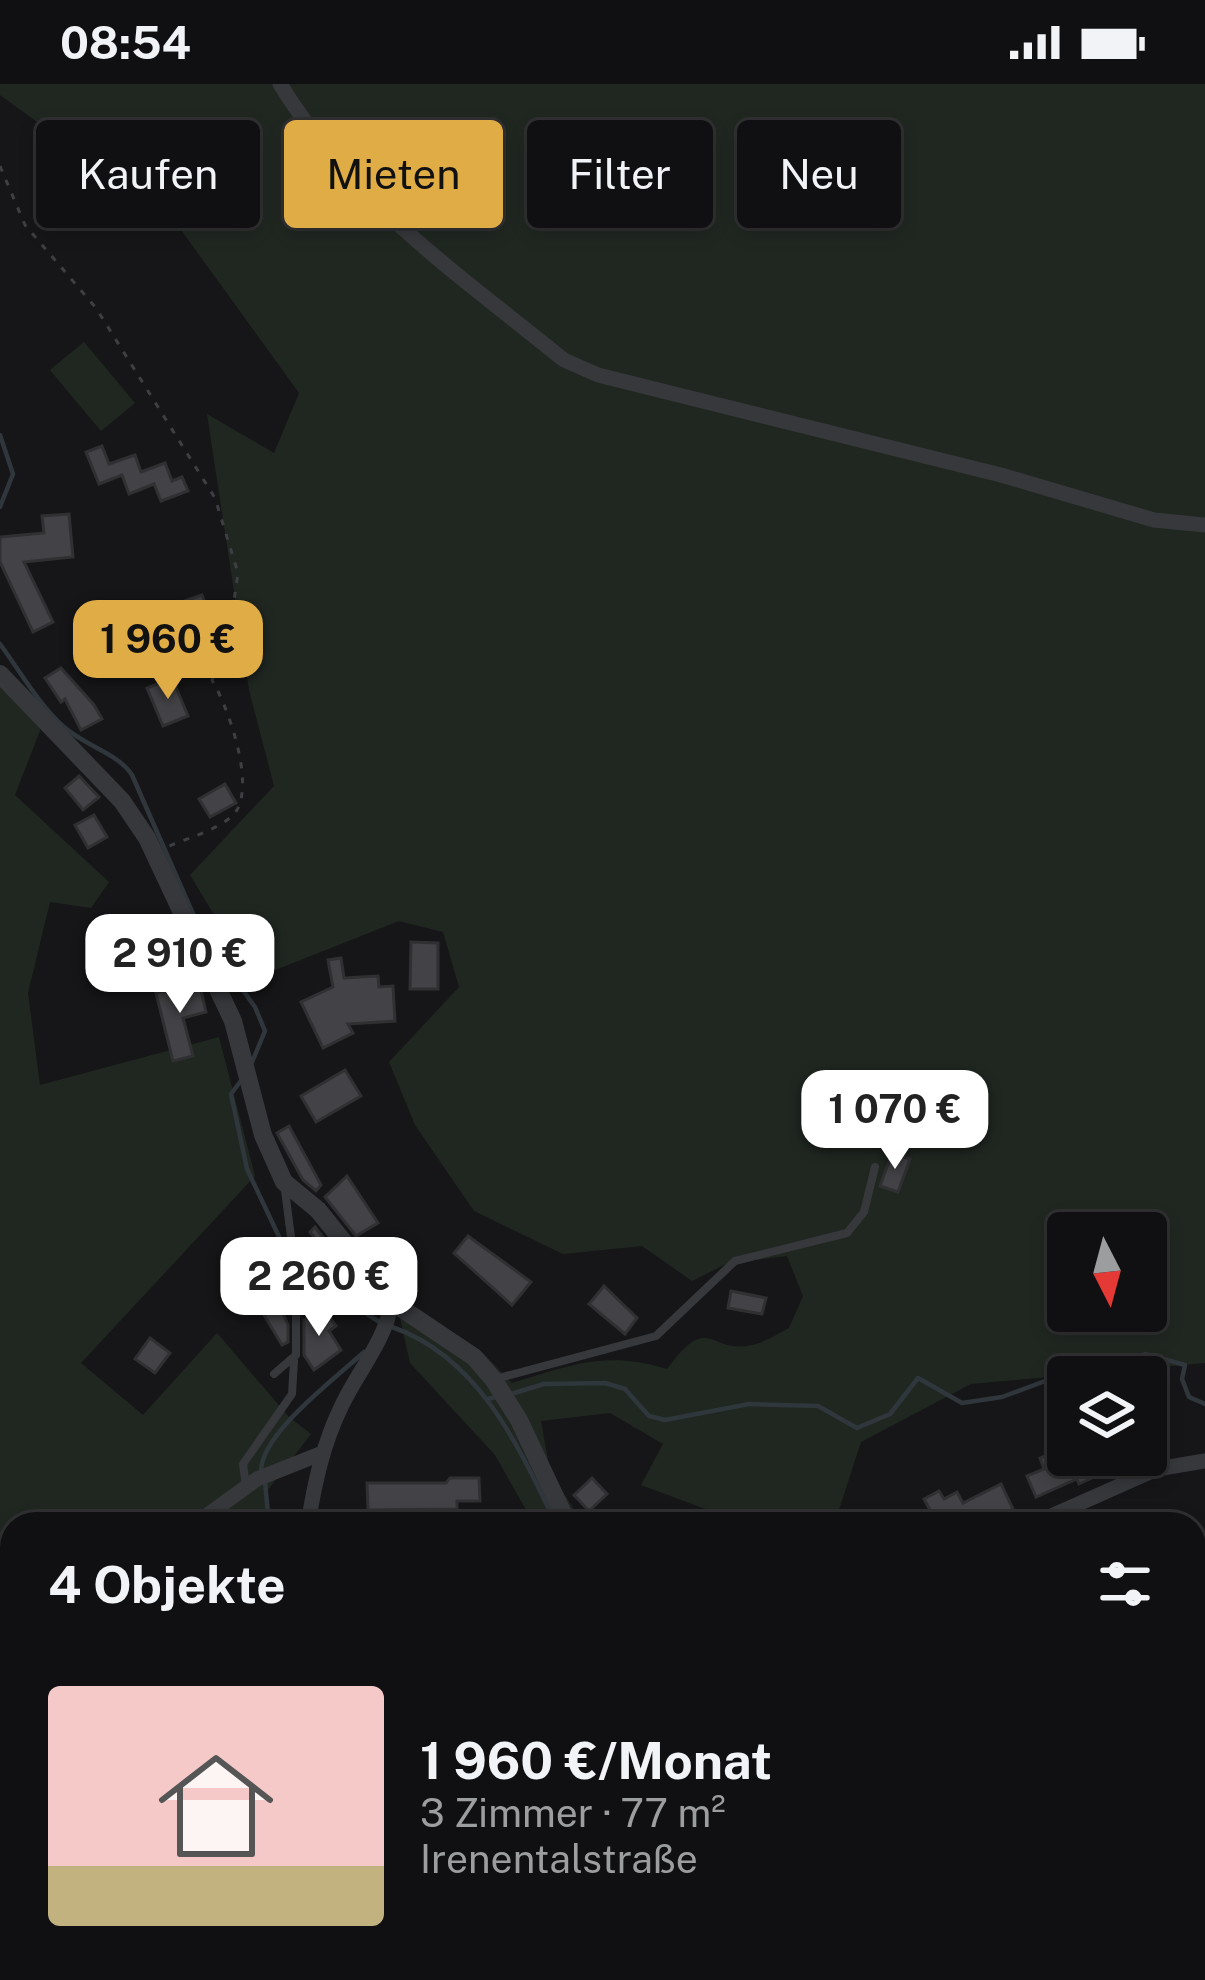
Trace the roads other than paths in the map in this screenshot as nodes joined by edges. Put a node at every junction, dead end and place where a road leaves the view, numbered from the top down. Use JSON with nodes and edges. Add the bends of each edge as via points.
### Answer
{"nodes":[{"id":1,"x":280,"y":84,"type":"edge"},
{"id":2,"x":1205,"y":525,"type":"edge"},
{"id":3,"x":0,"y":674,"type":"edge"},
{"id":4,"x":875,"y":1167,"type":"dead end"},
{"id":5,"x":284,"y":1182,"type":"junction"},
{"id":6,"x":390,"y":1309,"type":"junction"},
{"id":7,"x":294,"y":1360,"type":"junction"},
{"id":8,"x":274,"y":1374,"type":"dead end"},
{"id":9,"x":500,"y":1390,"type":"junction"},
{"id":10,"x":320,"y":1454,"type":"junction"},
{"id":11,"x":1205,"y":1461,"type":"edge"},
{"id":12,"x":258,"y":1479,"type":"junction"},
{"id":13,"x":212,"y":1512,"type":"edge"},
{"id":14,"x":310,"y":1512,"type":"edge"},
{"id":15,"x":562,"y":1512,"type":"edge"},
{"id":16,"x":1060,"y":1512,"type":"edge"}],
"edges":[{"from":1,"to":2,"type":"street","via":[[368,201],[564,360],[598,376],[1154,520]]},
{"from":3,"to":5,"type":"street","via":[[122,802],[146,838],[245,1059]]},
{"from":4,"to":9,"type":"lane","via":[[864,1212],[847,1233],[735,1261],[656,1336]]},
{"from":5,"to":6,"type":"street","via":[[329,1222]]},
{"from":5,"to":7,"type":"lane","via":[[296,1276]]},
{"from":6,"to":9,"type":"street","via":[[474,1357]]},
{"from":6,"to":10,"type":"street"},
{"from":7,"to":8,"type":"lane"},
{"from":7,"to":12,"type":"lane","via":[[292,1394],[244,1464]]},
{"from":9,"to":15,"type":"street"},
{"from":10,"to":12,"type":"street"},
{"from":10,"to":14,"type":"street"},
{"from":11,"to":16,"type":"street","via":[[1157,1469]]},
{"from":12,"to":13,"type":"street"}]}
